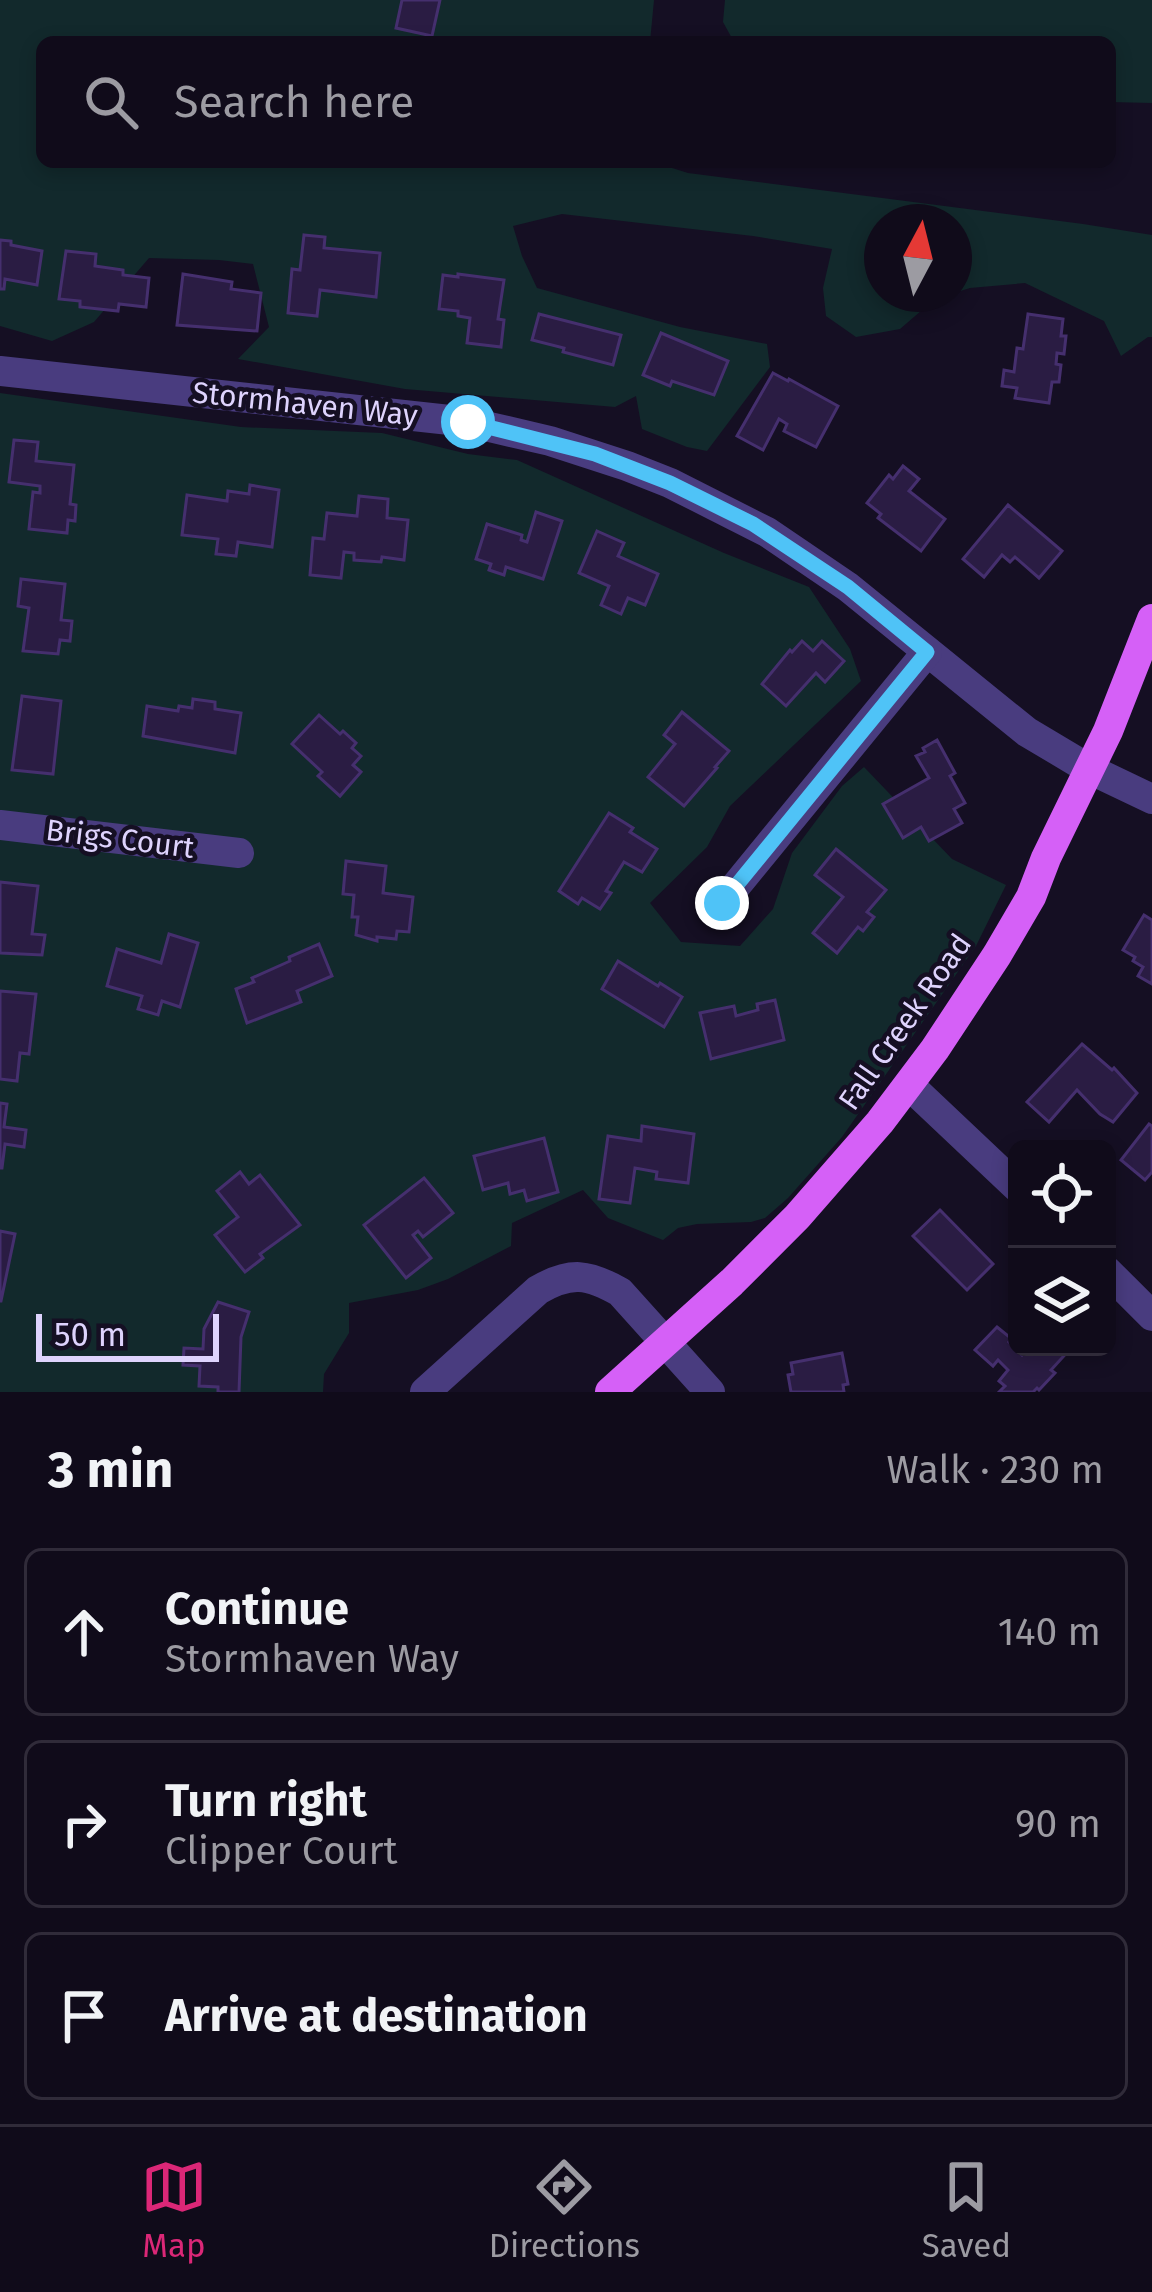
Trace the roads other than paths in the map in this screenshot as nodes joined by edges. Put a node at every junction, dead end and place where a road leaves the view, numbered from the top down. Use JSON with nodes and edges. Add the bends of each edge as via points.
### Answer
{"nodes":[{"id":1,"x":0,"y":371,"type":"edge"},
{"id":2,"x":1152,"y":619,"type":"edge"},
{"id":3,"x":927,"y":652,"type":"junction"},
{"id":4,"x":1089,"y":769,"type":"junction"},
{"id":5,"x":1152,"y":799,"type":"edge"},
{"id":6,"x":0,"y":825,"type":"edge"},
{"id":7,"x":239,"y":854,"type":"dead end"},
{"id":8,"x":722,"y":903,"type":"dead end"},
{"id":9,"x":909,"y":1084,"type":"junction"},
{"id":10,"x":1008,"y":1178,"type":"edge"},
{"id":11,"x":1116,"y":1280,"type":"edge"},
{"id":12,"x":1152,"y":1316,"type":"edge"},
{"id":13,"x":666,"y":1342,"type":"junction"},
{"id":14,"x":425,"y":1392,"type":"edge"},
{"id":15,"x":610,"y":1392,"type":"edge"},
{"id":16,"x":710,"y":1392,"type":"edge"}],
"edges":[{"from":1,"to":3,"type":"street","name":"Stormhaven Way","via":[[468,422],[595,454],[767,532]]},
{"from":2,"to":4,"type":"main road","name":"Fall Creek Road"},
{"from":3,"to":4,"type":"street","name":"Stormhaven Way"},
{"from":3,"to":8,"type":"street"},
{"from":4,"to":5,"type":"street","name":"Stormhaven Way"},
{"from":4,"to":9,"type":"main road","name":"Fall Creek Road","via":[[1031,897]]},
{"from":6,"to":7,"type":"street","name":"Brigs Court"},
{"from":9,"to":10,"type":"street"},
{"from":9,"to":13,"type":"main road","name":"Fall Creek Road","via":[[797,1217]]},
{"from":11,"to":12,"type":"street"},
{"from":13,"to":14,"type":"street","via":[[606,1282],[557,1279]]},
{"from":13,"to":15,"type":"main road","name":"Fall Creek Road"},
{"from":13,"to":16,"type":"street"}]}
